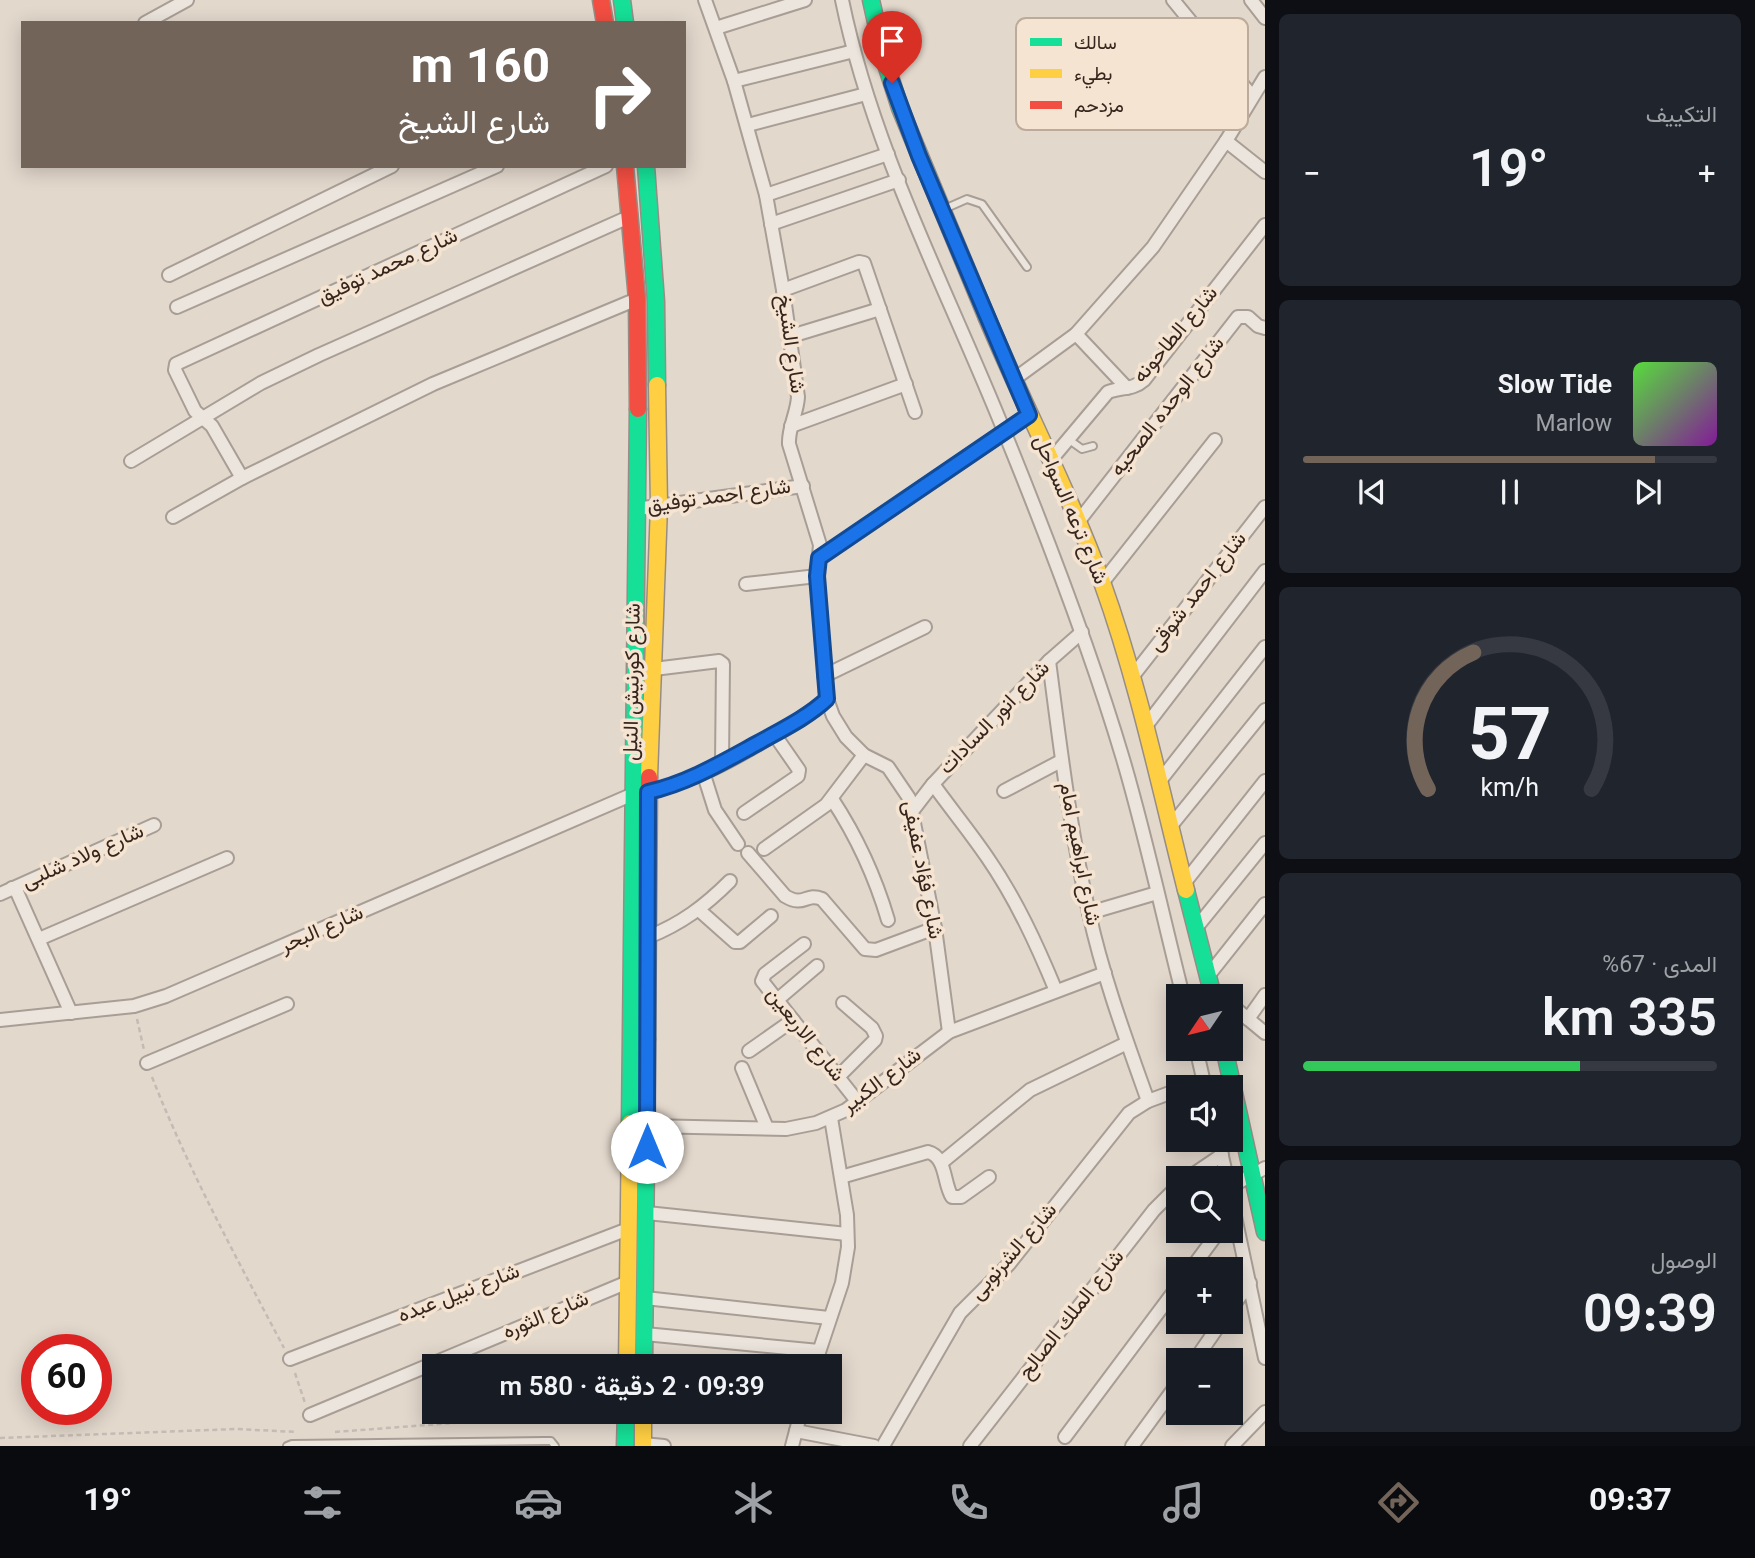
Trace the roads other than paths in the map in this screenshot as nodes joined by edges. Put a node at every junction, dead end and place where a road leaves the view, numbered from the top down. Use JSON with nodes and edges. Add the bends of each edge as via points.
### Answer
{"nodes":[{"id":1,"x":187,"y":0,"type":"edge"},
{"id":2,"x":601,"y":0,"type":"edge"},
{"id":3,"x":622,"y":0,"type":"edge"},
{"id":4,"x":705,"y":0,"type":"edge"},
{"id":5,"x":804,"y":0,"type":"edge"},
{"id":6,"x":842,"y":0,"type":"edge"},
{"id":7,"x":871,"y":0,"type":"edge"},
{"id":8,"x":1173,"y":0,"type":"edge"},
{"id":9,"x":1251,"y":0,"type":"edge"},
{"id":10,"x":1188,"y":18,"type":"edge"},
{"id":11,"x":1265,"y":18,"type":"edge"},
{"id":12,"x":149,"y":21,"type":"edge"},
{"id":13,"x":605,"y":21,"type":"edge"},
{"id":14,"x":625,"y":21,"type":"edge"},
{"id":15,"x":716,"y":27,"type":"junction"},
{"id":16,"x":853,"y":51,"type":"junction"},
{"id":17,"x":1265,"y":77,"type":"edge"},
{"id":18,"x":734,"y":81,"type":"junction"},
{"id":19,"x":1248,"y":91,"type":"edge"},
{"id":20,"x":866,"y":94,"type":"junction"},
{"id":21,"x":1252,"y":96,"type":"junction"},
{"id":22,"x":1248,"y":103,"type":"edge"},
{"id":23,"x":748,"y":125,"type":"junction"},
{"id":24,"x":1232,"y":130,"type":"edge"},
{"id":25,"x":1226,"y":141,"type":"junction"},
{"id":26,"x":887,"y":154,"type":"junction"},
{"id":27,"x":388,"y":168,"type":"edge"},
{"id":28,"x":493,"y":168,"type":"edge"},
{"id":29,"x":602,"y":168,"type":"edge"},
{"id":30,"x":625,"y":168,"type":"edge"},
{"id":31,"x":646,"y":168,"type":"edge"},
{"id":32,"x":1265,"y":172,"type":"edge"},
{"id":33,"x":899,"y":180,"type":"junction"},
{"id":34,"x":765,"y":195,"type":"junction"},
{"id":35,"x":942,"y":211,"type":"junction"},
{"id":36,"x":631,"y":216,"type":"junction"},
{"id":37,"x":771,"y":224,"type":"junction"},
{"id":38,"x":1265,"y":225,"type":"edge"},
{"id":39,"x":1027,"y":267,"type":"dead end"},
{"id":40,"x":169,"y":275,"type":"dead end"},
{"id":41,"x":783,"y":290,"type":"junction"},
{"id":42,"x":637,"y":299,"type":"junction"},
{"id":43,"x":177,"y":307,"type":"dead end"},
{"id":44,"x":880,"y":309,"type":"junction"},
{"id":45,"x":1265,"y":328,"type":"edge"},
{"id":46,"x":1076,"y":334,"type":"junction"},
{"id":47,"x":788,"y":337,"type":"junction"},
{"id":48,"x":1013,"y":380,"type":"junction"},
{"id":49,"x":906,"y":384,"type":"junction"},
{"id":50,"x":1127,"y":388,"type":"junction"},
{"id":51,"x":915,"y":412,"type":"dead end"},
{"id":52,"x":1029,"y":415,"type":"junction"},
{"id":53,"x":203,"y":417,"type":"junction"},
{"id":54,"x":791,"y":426,"type":"junction"},
{"id":55,"x":1004,"y":431,"type":"junction"},
{"id":56,"x":1068,"y":439,"type":"junction"},
{"id":57,"x":1215,"y":440,"type":"dead end"},
{"id":58,"x":1093,"y":446,"type":"dead end"},
{"id":59,"x":131,"y":461,"type":"dead end"},
{"id":60,"x":1050,"y":461,"type":"junction"},
{"id":61,"x":242,"y":478,"type":"junction"},
{"id":62,"x":803,"y":486,"type":"junction"},
{"id":63,"x":659,"y":506,"type":"junction"},
{"id":64,"x":1265,"y":507,"type":"edge"},
{"id":65,"x":636,"y":509,"type":"junction"},
{"id":66,"x":173,"y":517,"type":"dead end"},
{"id":67,"x":1078,"y":522,"type":"junction"},
{"id":68,"x":819,"y":558,"type":"junction"},
{"id":69,"x":1265,"y":570,"type":"edge"},
{"id":70,"x":817,"y":576,"type":"junction"},
{"id":71,"x":1102,"y":583,"type":"junction"},
{"id":72,"x":746,"y":584,"type":"dead end"},
{"id":73,"x":925,"y":627,"type":"dead end"},
{"id":74,"x":1082,"y":632,"type":"junction"},
{"id":75,"x":1265,"y":647,"type":"edge"},
{"id":76,"x":1049,"y":660,"type":"junction"},
{"id":77,"x":654,"y":669,"type":"junction"},
{"id":78,"x":824,"y":676,"type":"junction"},
{"id":79,"x":1132,"y":677,"type":"junction"},
{"id":80,"x":827,"y":699,"type":"junction"},
{"id":81,"x":1265,"y":710,"type":"edge"},
{"id":82,"x":1144,"y":727,"type":"junction"},
{"id":83,"x":774,"y":734,"type":"junction"},
{"id":84,"x":864,"y":755,"type":"junction"},
{"id":85,"x":1062,"y":761,"type":"junction"},
{"id":86,"x":722,"y":762,"type":"junction"},
{"id":87,"x":703,"y":772,"type":"junction"},
{"id":88,"x":1265,"y":781,"type":"edge"},
{"id":89,"x":1159,"y":782,"type":"junction"},
{"id":90,"x":933,"y":784,"type":"junction"},
{"id":91,"x":1004,"y":791,"type":"dead end"},
{"id":92,"x":648,"y":792,"type":"junction"},
{"id":93,"x":631,"y":795,"type":"junction"},
{"id":94,"x":831,"y":799,"type":"junction"},
{"id":95,"x":913,"y":810,"type":"junction"},
{"id":96,"x":744,"y":813,"type":"dead end"},
{"id":97,"x":154,"y":825,"type":"dead end"},
{"id":98,"x":1170,"y":827,"type":"junction"},
{"id":99,"x":1265,"y":843,"type":"edge"},
{"id":100,"x":738,"y":844,"type":"dead end"},
{"id":101,"x":764,"y":849,"type":"dead end"},
{"id":102,"x":748,"y":853,"type":"dead end"},
{"id":103,"x":227,"y":858,"type":"dead end"},
{"id":104,"x":730,"y":881,"type":"dead end"},
{"id":105,"x":1185,"y":882,"type":"junction"},
{"id":106,"x":6,"y":891,"type":"edge"},
{"id":107,"x":1157,"y":893,"type":"junction"},
{"id":108,"x":1265,"y":904,"type":"edge"},
{"id":109,"x":699,"y":910,"type":"junction"},
{"id":110,"x":1089,"y":913,"type":"junction"},
{"id":111,"x":771,"y":916,"type":"dead end"},
{"id":112,"x":888,"y":920,"type":"dead end"},
{"id":113,"x":935,"y":928,"type":"junction"},
{"id":114,"x":1196,"y":928,"type":"junction"},
{"id":115,"x":648,"y":937,"type":"junction"},
{"id":116,"x":38,"y":939,"type":"junction"},
{"id":117,"x":804,"y":944,"type":"dead end"},
{"id":118,"x":817,"y":966,"type":"dead end"},
{"id":119,"x":1105,"y":973,"type":"junction"},
{"id":120,"x":1180,"y":984,"type":"edge"},
{"id":121,"x":1212,"y":984,"type":"edge"},
{"id":122,"x":1216,"y":984,"type":"edge"},
{"id":123,"x":1056,"y":991,"type":"junction"},
{"id":124,"x":1265,"y":995,"type":"edge"},
{"id":125,"x":777,"y":1000,"type":"junction"},
{"id":126,"x":843,"y":1003,"type":"dead end"},
{"id":127,"x":287,"y":1004,"type":"dead end"},
{"id":128,"x":71,"y":1013,"type":"junction"},
{"id":129,"x":1243,"y":1015,"type":"edge"},
{"id":130,"x":1248,"y":1019,"type":"junction"},
{"id":131,"x":0,"y":1020,"type":"edge"},
{"id":132,"x":793,"y":1020,"type":"junction"},
{"id":133,"x":949,"y":1032,"type":"junction"},
{"id":134,"x":1265,"y":1033,"type":"edge"},
{"id":135,"x":1127,"y":1043,"type":"junction"},
{"id":136,"x":629,"y":1048,"type":"junction"},
{"id":137,"x":648,"y":1049,"type":"junction"},
{"id":138,"x":749,"y":1051,"type":"dead end"},
{"id":139,"x":1228,"y":1061,"type":"edge"},
{"id":140,"x":147,"y":1063,"type":"road end"},
{"id":141,"x":742,"y":1068,"type":"dead end"},
{"id":142,"x":838,"y":1077,"type":"junction"},
{"id":143,"x":1166,"y":1094,"type":"edge"},
{"id":144,"x":858,"y":1101,"type":"junction"},
{"id":145,"x":1148,"y":1101,"type":"junction"},
{"id":146,"x":831,"y":1118,"type":"junction"},
{"id":147,"x":647,"y":1126,"type":"junction"},
{"id":148,"x":767,"y":1128,"type":"junction"},
{"id":149,"x":1221,"y":1152,"type":"edge"},
{"id":150,"x":1222,"y":1155,"type":"junction"},
{"id":151,"x":941,"y":1163,"type":"junction"},
{"id":152,"x":1206,"y":1166,"type":"edge"},
{"id":153,"x":1224,"y":1166,"type":"edge"},
{"id":154,"x":1258,"y":1171,"type":"edge"},
{"id":155,"x":841,"y":1177,"type":"junction"},
{"id":156,"x":989,"y":1177,"type":"dead end"},
{"id":157,"x":1166,"y":1198,"type":"edge"},
{"id":158,"x":647,"y":1213,"type":"junction"},
{"id":159,"x":1264,"y":1223,"type":"edge"},
{"id":160,"x":628,"y":1229,"type":"junction"},
{"id":161,"x":848,"y":1234,"type":"junction"},
{"id":162,"x":1240,"y":1243,"type":"edge"},
{"id":163,"x":628,"y":1282,"type":"junction"},
{"id":164,"x":1250,"y":1283,"type":"junction"},
{"id":165,"x":1243,"y":1292,"type":"edge"},
{"id":166,"x":645,"y":1298,"type":"junction"},
{"id":167,"x":1166,"y":1302,"type":"edge"},
{"id":168,"x":829,"y":1318,"type":"junction"},
{"id":169,"x":645,"y":1334,"type":"junction"},
{"id":170,"x":819,"y":1351,"type":"junction"},
{"id":171,"x":627,"y":1354,"type":"edge"},
{"id":172,"x":644,"y":1354,"type":"edge"},
{"id":173,"x":818,"y":1354,"type":"edge"},
{"id":174,"x":1265,"y":1358,"type":"edge"},
{"id":175,"x":290,"y":1359,"type":"road end"},
{"id":176,"x":1166,"y":1399,"type":"edge"},
{"id":177,"x":1265,"y":1412,"type":"edge"},
{"id":178,"x":310,"y":1415,"type":"road end"},
{"id":179,"x":626,"y":1424,"type":"edge"},
{"id":180,"x":643,"y":1424,"type":"edge"},
{"id":181,"x":798,"y":1424,"type":"edge"},
{"id":182,"x":796,"y":1431,"type":"junction"},
{"id":183,"x":1065,"y":1437,"type":"dead end"},
{"id":184,"x":977,"y":1444,"type":"edge"},
{"id":185,"x":643,"y":1445,"type":"edge"},
{"id":186,"x":287,"y":1446,"type":"edge"},
{"id":187,"x":555,"y":1446,"type":"edge"},
{"id":188,"x":625,"y":1446,"type":"edge"},
{"id":189,"x":664,"y":1446,"type":"edge"},
{"id":190,"x":792,"y":1446,"type":"edge"},
{"id":191,"x":874,"y":1446,"type":"edge"},
{"id":192,"x":883,"y":1446,"type":"edge"},
{"id":193,"x":1132,"y":1446,"type":"edge"},
{"id":194,"x":1232,"y":1446,"type":"edge"}],
"edges":[{"from":1,"to":12,"type":"street"},
{"from":2,"to":13,"type":"main road"},
{"from":3,"to":14,"type":"main road"},
{"from":4,"to":15,"type":"street","name":"شارع الشيخ"},
{"from":5,"to":15,"type":"street"},
{"from":6,"to":16,"type":"street","name":"شارع ترعه السواحل"},
{"from":7,"to":35,"type":"main road","name":"شارع ترعه السواحل","via":[[900,108]]},
{"from":8,"to":10,"type":"street"},
{"from":9,"to":11,"type":"street"},
{"from":15,"to":18,"type":"street","name":"شارع الشيخ"},
{"from":16,"to":18,"type":"street"},
{"from":16,"to":20,"type":"street","name":"شارع ترعه السواحل"},
{"from":17,"to":21,"type":"street"},
{"from":18,"to":23,"type":"street","name":"شارع الشيخ"},
{"from":19,"to":21,"type":"street"},
{"from":20,"to":23,"type":"street"},
{"from":20,"to":26,"type":"street","name":"شارع ترعه السواحل"},
{"from":21,"to":22,"type":"street"},
{"from":23,"to":34,"type":"street","name":"شارع الشيخ"},
{"from":24,"to":25,"type":"street"},
{"from":25,"to":32,"type":"street"},
{"from":25,"to":46,"type":"street","via":[[1153,247]]},
{"from":26,"to":33,"type":"street","name":"شارع ترعه السواحل"},
{"from":26,"to":34,"type":"street"},
{"from":27,"to":40,"type":"street"},
{"from":28,"to":43,"type":"street"},
{"from":29,"to":53,"type":"street","name":"شارع محمد توفيق","via":[[178,363],[175,370],[195,411]]},
{"from":30,"to":36,"type":"main road","name":"شارع كورنيش النيل"},
{"from":31,"to":63,"type":"main road","name":"شارع كورنيش النيل","via":[[656,302]]},
{"from":33,"to":37,"type":"street"},
{"from":33,"to":55,"type":"street","name":"شارع ترعه السواحل"},
{"from":34,"to":37,"type":"street","name":"شارع الشيخ"},
{"from":35,"to":39,"type":"lane","via":[[967,199],[982,204]]},
{"from":35,"to":48,"type":"main road","name":"شارع ترعه السواحل"},
{"from":36,"to":42,"type":"main road","name":"شارع كورنيش النيل"},
{"from":36,"to":53,"type":"street","via":[[319,355]]},
{"from":37,"to":41,"type":"street","name":"شارع الشيخ"},
{"from":38,"to":50,"type":"street","name":"شارع الطاحونه","via":[[1144,380]]},
{"from":41,"to":44,"type":"street","via":[[862,262]]},
{"from":41,"to":47,"type":"street","name":"شارع الشيخ"},
{"from":42,"to":61,"type":"street","via":[[433,384]]},
{"from":42,"to":65,"type":"main road","name":"شارع كورنيش النيل"},
{"from":44,"to":47,"type":"street"},
{"from":44,"to":49,"type":"street"},
{"from":45,"to":67,"type":"street","name":"شارع الوحده الصحيه","via":[[1248,317],[1238,317]]},
{"from":46,"to":48,"type":"street"},
{"from":46,"to":50,"type":"street"},
{"from":47,"to":54,"type":"street","name":"شارع الشيخ","via":[[798,397]]},
{"from":48,"to":52,"type":"main road","name":"شارع ترعه السواحل"},
{"from":49,"to":51,"type":"street"},
{"from":49,"to":54,"type":"street"},
{"from":50,"to":56,"type":"street","name":"شارع الطاحونه","via":[[1108,392]]},
{"from":52,"to":55,"type":"street"},
{"from":52,"to":60,"type":"main road","name":"شارع ترعه السواحل"},
{"from":53,"to":59,"type":"street"},
{"from":53,"to":61,"type":"street"},
{"from":54,"to":62,"type":"street","name":"شارع الشيخ","via":[[789,444]]},
{"from":55,"to":68,"type":"street"},
{"from":55,"to":74,"type":"street","name":"شارع ترعه السواحل"},
{"from":56,"to":58,"type":"lane","via":[[1082,449]]},
{"from":56,"to":60,"type":"street","name":"شارع الطاحونه"},
{"from":57,"to":71,"type":"street"},
{"from":60,"to":67,"type":"main road","name":"شارع ترعه السواحل"},
{"from":61,"to":66,"type":"street"},
{"from":62,"to":63,"type":"street","name":"شارع احمد توفيق"},
{"from":62,"to":68,"type":"street","name":"شارع الشيخ"},
{"from":63,"to":65,"type":"street","name":"شارع احمد توفيق"},
{"from":63,"to":77,"type":"main road","name":"شارع كورنيش النيل"},
{"from":64,"to":79,"type":"street","name":"شارع احمد شوقى"},
{"from":65,"to":93,"type":"main road","name":"شارع كورنيش النيل"},
{"from":67,"to":71,"type":"main road","name":"شارع ترعه السواحل"},
{"from":68,"to":70,"type":"street","name":"شارع الشيخ"},
{"from":69,"to":82,"type":"street"},
{"from":70,"to":72,"type":"street"},
{"from":70,"to":78,"type":"street","name":"شارع الشيخ"},
{"from":71,"to":79,"type":"main road","name":"شارع ترعه السواحل"},
{"from":73,"to":78,"type":"street"},
{"from":74,"to":76,"type":"street","name":"شارع انور السادات"},
{"from":74,"to":107,"type":"street","name":"شارع ترعه السواحل","via":[[1124,761]]},
{"from":75,"to":89,"type":"street"},
{"from":76,"to":85,"type":"street","name":"شارع ابراهيم امام"},
{"from":76,"to":90,"type":"street","name":"شارع انور السادات"},
{"from":77,"to":86,"type":"street","via":[[723,664]]},
{"from":77,"to":92,"type":"main road","name":"شارع كورنيش النيل"},
{"from":78,"to":80,"type":"street","name":"شارع الشيخ"},
{"from":79,"to":82,"type":"main road","name":"شارع ترعه السواحل"},
{"from":80,"to":83,"type":"street"},
{"from":80,"to":84,"type":"street","name":"شارع فؤاد عفيفى","via":[[839,727]]},
{"from":81,"to":98,"type":"street"},
{"from":82,"to":89,"type":"main road","name":"شارع ترعه السواحل"},
{"from":83,"to":86,"type":"street"},
{"from":83,"to":96,"type":"street","via":[[799,770],[798,776]]},
{"from":84,"to":94,"type":"street"},
{"from":84,"to":95,"type":"street","name":"شارع فؤاد عفيفى","via":[[888,767]]},
{"from":85,"to":91,"type":"street"},
{"from":85,"to":110,"type":"street","name":"شارع ابراهيم امام"},
{"from":86,"to":87,"type":"street"},
{"from":87,"to":92,"type":"street"},
{"from":87,"to":100,"type":"street","via":[[715,810]]},
{"from":88,"to":105,"type":"street"},
{"from":89,"to":98,"type":"main road","name":"شارع ترعه السواحل"},
{"from":90,"to":95,"type":"street","name":"شارع انور السادات"},
{"from":90,"to":123,"type":"street","via":[[1014,901]]},
{"from":92,"to":115,"type":"main road","name":"شارع كورنيش النيل"},
{"from":93,"to":128,"type":"street","name":"شارع البحر","via":[[203,981],[134,1006]]},
{"from":93,"to":136,"type":"main road","name":"شارع كورنيش النيل"},
{"from":94,"to":101,"type":"street"},
{"from":94,"to":112,"type":"street","via":[[871,869]]},
{"from":95,"to":113,"type":"street","name":"شارع فؤاد عفيفى"},
{"from":97,"to":106,"type":"street","name":"شارع ولاد شلبى"},
{"from":98,"to":105,"type":"main road","name":"شارع ترعه السواحل"},
{"from":99,"to":114,"type":"street"},
{"from":102,"to":113,"type":"street","via":[[793,901],[822,899],[865,949],[876,950]]},
{"from":103,"to":116,"type":"street"},
{"from":104,"to":109,"type":"street"},
{"from":105,"to":114,"type":"main road","name":"شارع ترعه السواحل"},
{"from":106,"to":116,"type":"street","via":[[17,892]]},
{"from":107,"to":110,"type":"street"},
{"from":107,"to":120,"type":"street","name":"شارع ترعه السواحل"},
{"from":108,"to":122,"type":"street"},
{"from":109,"to":111,"type":"street","via":[[735,942]]},
{"from":109,"to":115,"type":"street"},
{"from":110,"to":119,"type":"street","name":"شارع ابراهيم امام"},
{"from":113,"to":133,"type":"street","name":"شارع فؤاد عفيفى"},
{"from":114,"to":121,"type":"main road","name":"شارع ترعه السواحل"},
{"from":115,"to":137,"type":"main road","name":"شارع كورنيش النيل"},
{"from":116,"to":128,"type":"street"},
{"from":117,"to":125,"type":"street","name":"شارع الاربعين","via":[[762,977]]},
{"from":118,"to":125,"type":"street"},
{"from":119,"to":123,"type":"street","name":"شارع الكبير"},
{"from":119,"to":135,"type":"street","name":"شارع ابراهيم امام"},
{"from":123,"to":133,"type":"street","name":"شارع الكبير"},
{"from":124,"to":130,"type":"street"},
{"from":125,"to":132,"type":"street","name":"شارع الاربعين"},
{"from":126,"to":142,"type":"street","via":[[876,1036]]},
{"from":127,"to":140,"type":"street"},
{"from":128,"to":131,"type":"street","name":"شارع البحر"},
{"from":129,"to":130,"type":"street"},
{"from":130,"to":134,"type":"street"},
{"from":132,"to":138,"type":"street"},
{"from":132,"to":142,"type":"street","name":"شارع الاربعين"},
{"from":133,"to":144,"type":"street","name":"شارع الكبير"},
{"from":135,"to":145,"type":"street","name":"شارع ابراهيم امام"},
{"from":135,"to":151,"type":"street","via":[[1030,1090]]},
{"from":136,"to":137,"type":"main road"},
{"from":136,"to":160,"type":"main road","name":"شارع كورنيش النيل"},
{"from":137,"to":147,"type":"main road","name":"شارع كورنيش النيل"},
{"from":139,"to":154,"type":"main road"},
{"from":141,"to":148,"type":"street"},
{"from":142,"to":144,"type":"street","name":"شارع الاربعين"},
{"from":143,"to":145,"type":"street","name":"شارع الشرنوبى"},
{"from":144,"to":146,"type":"street","name":"شارع الكبير"},
{"from":145,"to":192,"type":"street","name":"شارع الشرنوبى","via":[[1125,1117],[1009,1264],[960,1313]]},
{"from":146,"to":148,"type":"street","name":"شارع الكبير","via":[[801,1127]]},
{"from":146,"to":155,"type":"street"},
{"from":147,"to":148,"type":"street","name":"شارع الكبير"},
{"from":147,"to":158,"type":"main road","name":"شارع كورنيش النيل"},
{"from":149,"to":150,"type":"street"},
{"from":150,"to":152,"type":"street"},
{"from":150,"to":153,"type":"street"},
{"from":151,"to":155,"type":"street","via":[[928,1152]]},
{"from":151,"to":156,"type":"street","via":[[952,1197],[961,1197]]},
{"from":154,"to":159,"type":"main road"},
{"from":155,"to":161,"type":"street"},
{"from":157,"to":184,"type":"street","name":"شارع الملك الصالح"},
{"from":158,"to":161,"type":"street"},
{"from":158,"to":166,"type":"main road","name":"شارع كورنيش النيل"},
{"from":160,"to":163,"type":"main road","name":"شارع كورنيش النيل"},
{"from":160,"to":175,"type":"street","name":"شارع نبيل عبده"},
{"from":161,"to":168,"type":"street","via":[[842,1283]]},
{"from":162,"to":164,"type":"street"},
{"from":163,"to":171,"type":"main road","name":"شارع كورنيش النيل"},
{"from":163,"to":178,"type":"street","name":"شارع الثوره"},
{"from":164,"to":165,"type":"street"},
{"from":164,"to":174,"type":"street"},
{"from":166,"to":168,"type":"street"},
{"from":166,"to":169,"type":"main road","name":"شارع كورنيش النيل"},
{"from":167,"to":183,"type":"street"},
{"from":168,"to":170,"type":"street"},
{"from":169,"to":170,"type":"street"},
{"from":169,"to":172,"type":"main road","name":"شارع كورنيش النيل"},
{"from":170,"to":173,"type":"street"},
{"from":176,"to":193,"type":"street"},
{"from":177,"to":194,"type":"street"},
{"from":179,"to":188,"type":"main road"},
{"from":180,"to":185,"type":"main road"},
{"from":181,"to":182,"type":"street"},
{"from":182,"to":190,"type":"street"},
{"from":182,"to":191,"type":"street"},
{"from":185,"to":189,"type":"street"},
{"from":186,"to":187,"type":"lane","via":[[544,1441]]}]}
